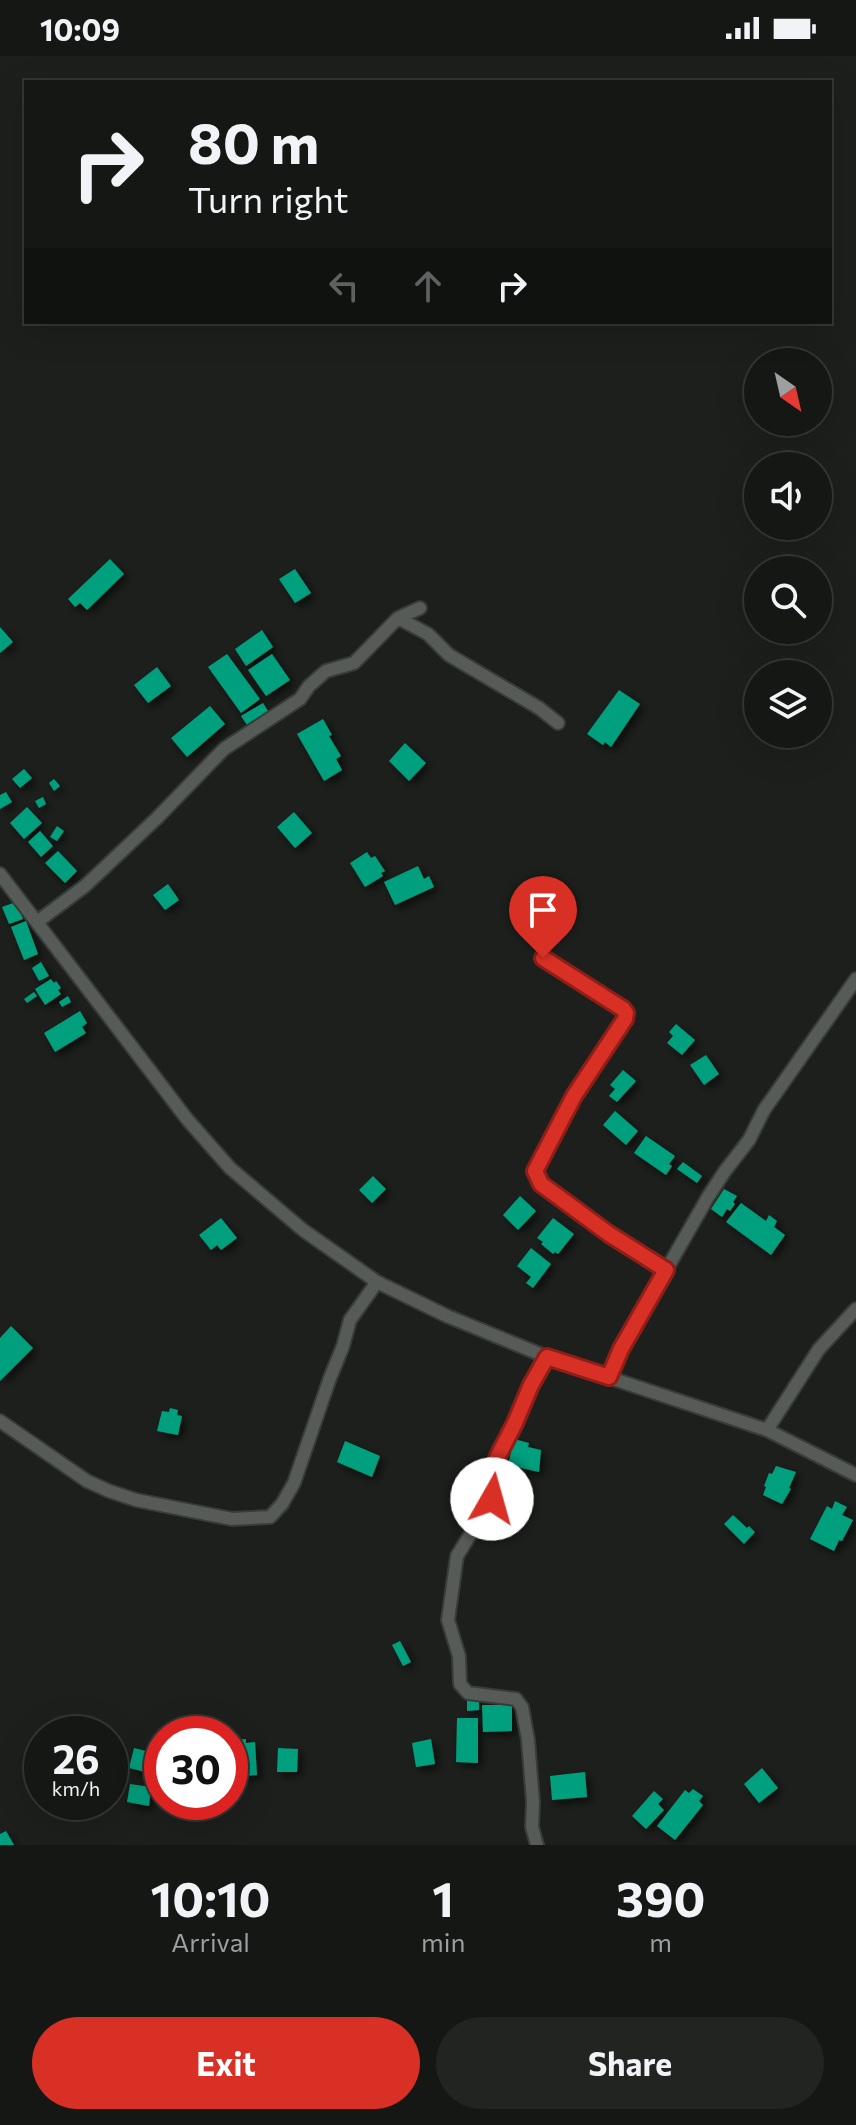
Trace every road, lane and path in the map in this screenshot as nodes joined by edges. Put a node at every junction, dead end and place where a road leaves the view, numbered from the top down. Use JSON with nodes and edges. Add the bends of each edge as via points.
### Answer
{"nodes":[{"id":1,"x":420,"y":608,"type":"dead end"},
{"id":2,"x":398,"y":618,"type":"junction"},
{"id":3,"x":558,"y":723,"type":"dead end"},
{"id":4,"x":0,"y":874,"type":"edge"},
{"id":5,"x":37,"y":922,"type":"junction"},
{"id":6,"x":543,"y":958,"type":"dead end"},
{"id":7,"x":856,"y":979,"type":"edge"},
{"id":8,"x":666,"y":1270,"type":"junction"},
{"id":9,"x":377,"y":1282,"type":"junction"},
{"id":10,"x":856,"y":1309,"type":"edge"},
{"id":11,"x":547,"y":1357,"type":"junction"},
{"id":12,"x":609,"y":1377,"type":"junction"},
{"id":13,"x":0,"y":1421,"type":"edge"},
{"id":14,"x":767,"y":1430,"type":"junction"},
{"id":15,"x":856,"y":1475,"type":"edge"},
{"id":16,"x":537,"y":1845,"type":"edge"}],
"edges":[{"from":1,"to":2,"type":"street"},
{"from":2,"to":3,"type":"street"},
{"from":2,"to":5,"type":"street","via":[[354,663],[326,671],[300,699],[224,749],[85,886]]},
{"from":4,"to":5,"type":"street"},
{"from":5,"to":9,"type":"street","via":[[230,1168],[303,1230]]},
{"from":6,"to":8,"type":"street","via":[[626,1013],[574,1096],[535,1171],[537,1179]]},
{"from":7,"to":8,"type":"street","via":[[764,1110]]},
{"from":8,"to":12,"type":"street"},
{"from":9,"to":11,"type":"street"},
{"from":9,"to":13,"type":"street","via":[[350,1320],[294,1483],[270,1517],[232,1519],[109,1491]]},
{"from":10,"to":14,"type":"street","via":[[819,1349]]},
{"from":11,"to":12,"type":"street"},
{"from":11,"to":16,"type":"street","via":[[497,1458],[492,1499],[457,1556],[448,1620],[459,1656],[460,1684],[468,1693],[516,1699],[522,1707]]},
{"from":12,"to":14,"type":"street"},
{"from":14,"to":15,"type":"street"}]}
